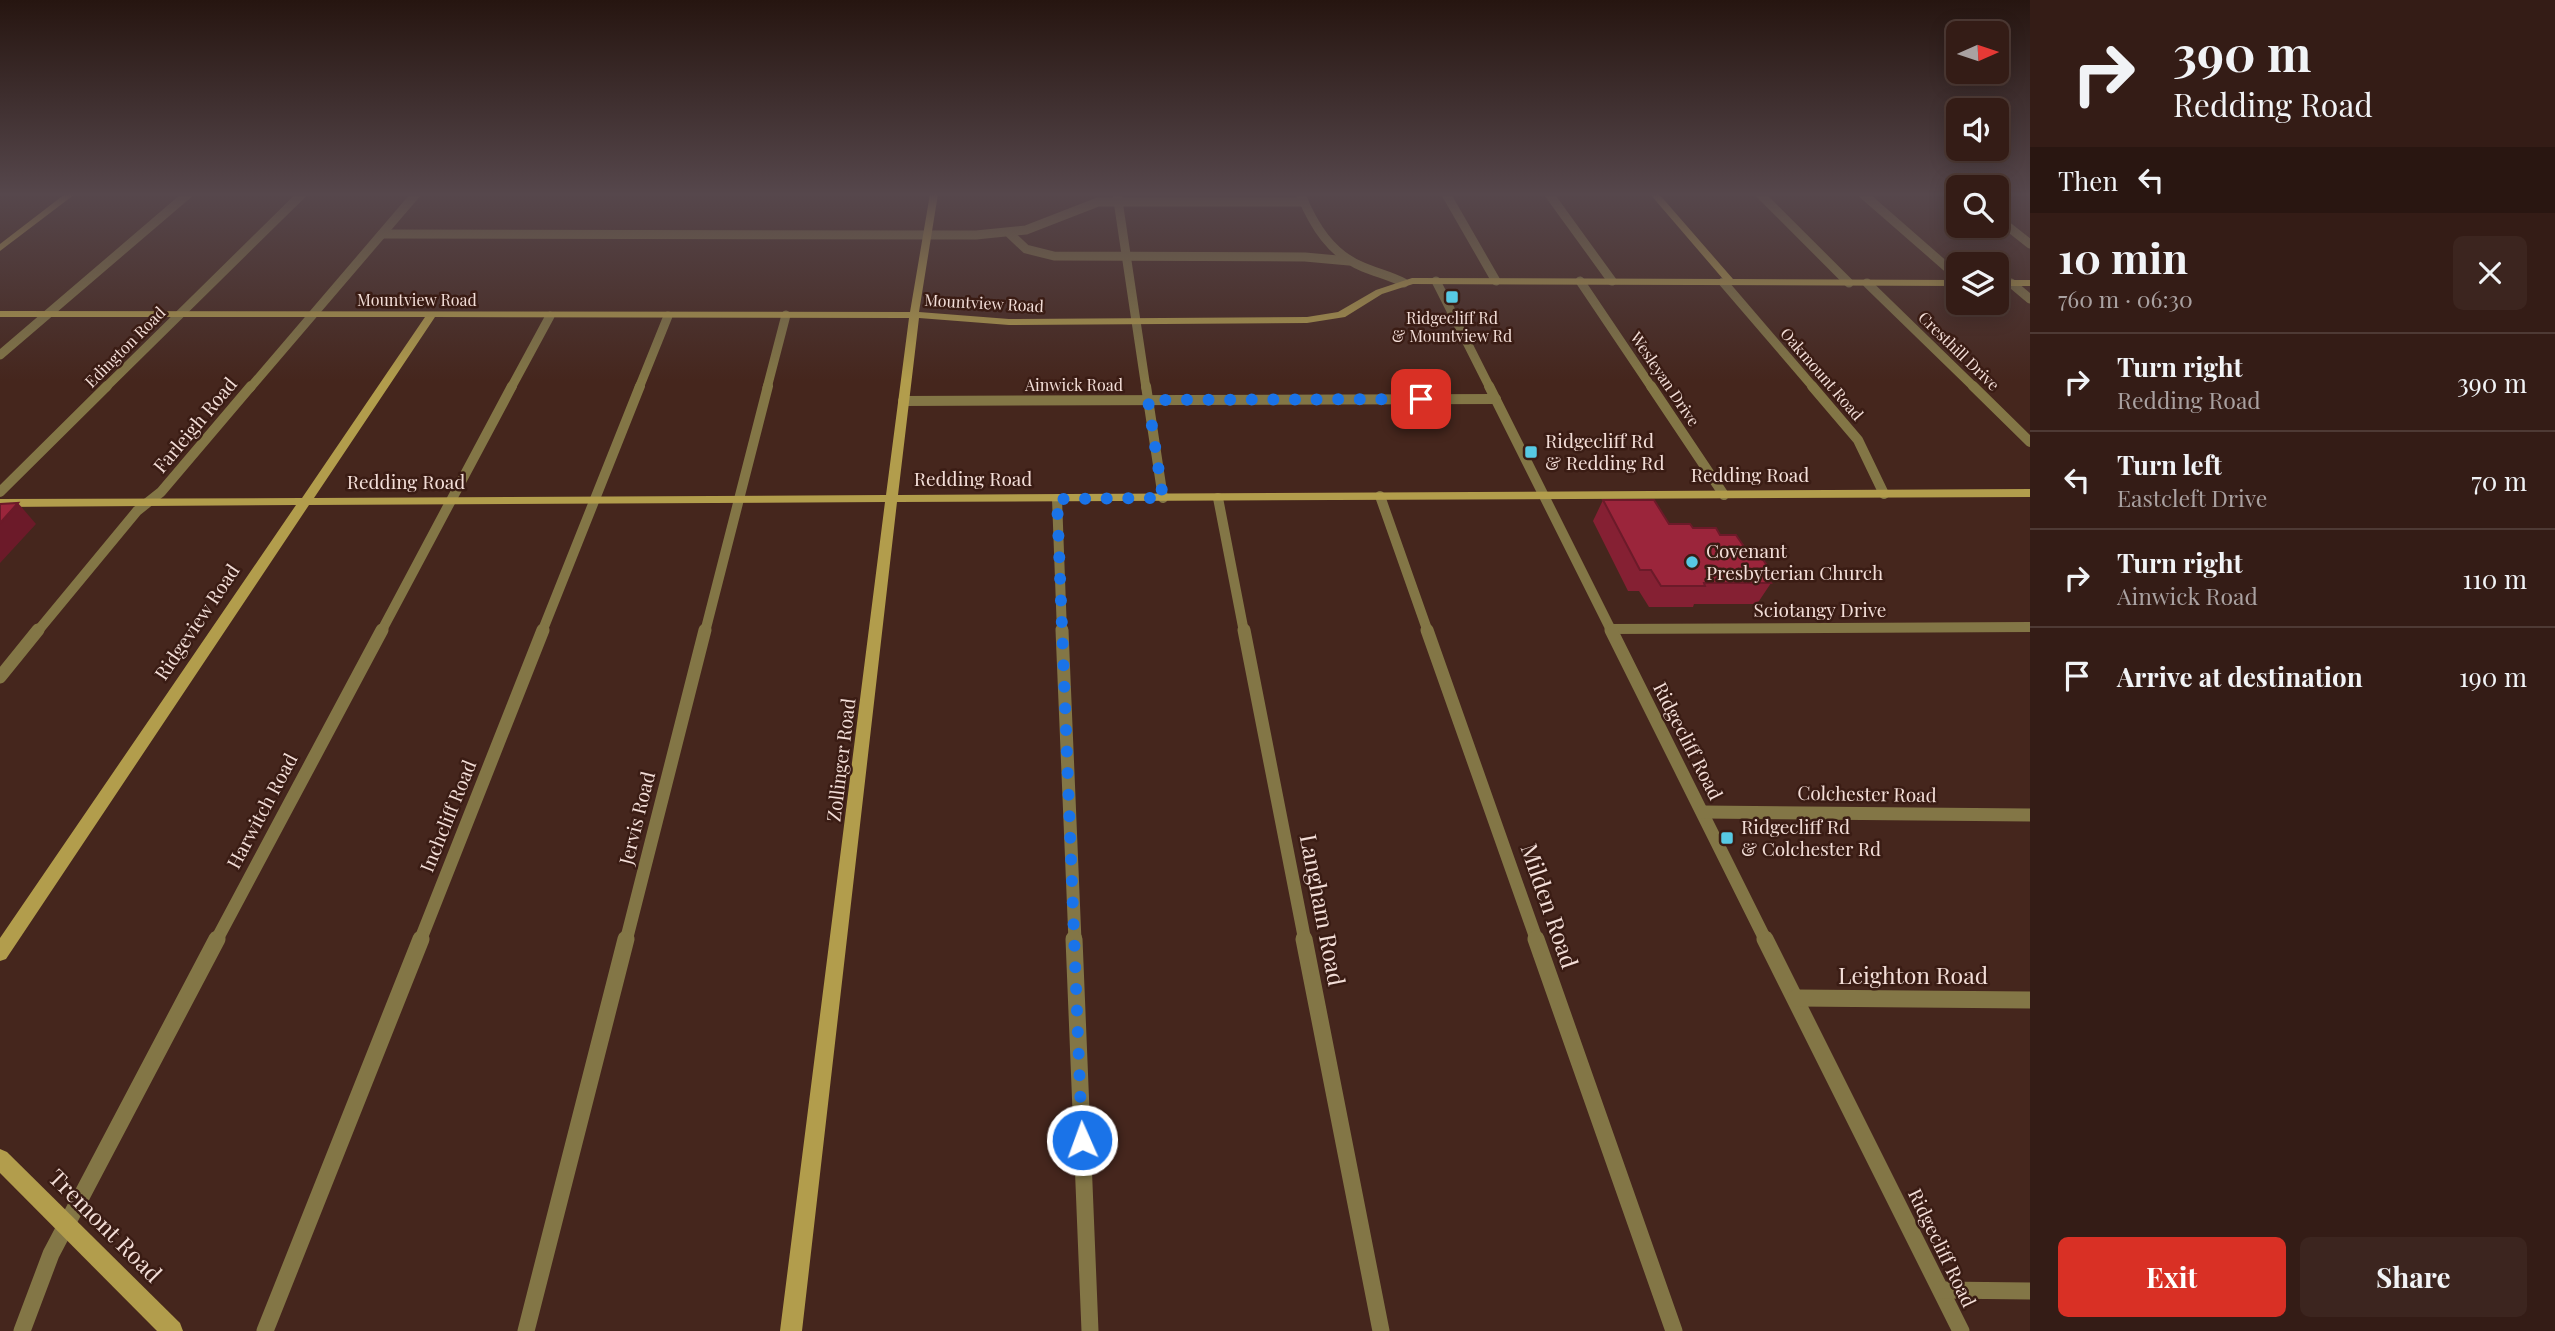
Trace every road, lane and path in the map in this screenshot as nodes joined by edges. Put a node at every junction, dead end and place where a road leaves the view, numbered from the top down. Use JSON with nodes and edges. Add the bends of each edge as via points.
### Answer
{"nodes":[{"id":1,"x":116,"y":256,"type":"edge"},
{"id":2,"x":239,"y":256,"type":"edge"},
{"id":3,"x":363,"y":256,"type":"edge"},
{"id":4,"x":924,"y":256,"type":"edge"},
{"id":5,"x":1053,"y":256,"type":"edge"},
{"id":6,"x":1344,"y":256,"type":"edge"},
{"id":7,"x":1482,"y":256,"type":"edge"},
{"id":8,"x":1594,"y":256,"type":"edge"},
{"id":9,"x":1705,"y":256,"type":"edge"},
{"id":10,"x":1823,"y":256,"type":"edge"},
{"id":11,"x":1126,"y":258,"type":"junction"},
{"id":12,"x":1349,"y":261,"type":"junction"},
{"id":13,"x":1436,"y":281,"type":"junction"},
{"id":14,"x":1496,"y":281,"type":"junction"},
{"id":15,"x":1580,"y":281,"type":"junction"},
{"id":16,"x":1612,"y":281,"type":"junction"},
{"id":17,"x":1726,"y":282,"type":"junction"},
{"id":18,"x":1849,"y":282,"type":"junction"},
{"id":19,"x":1404,"y":283,"type":"junction"},
{"id":20,"x":1867,"y":283,"type":"junction"},
{"id":21,"x":1946,"y":283,"type":"edge"},
{"id":22,"x":2011,"y":283,"type":"joint"},
{"id":23,"x":2030,"y":283,"type":"edge"},
{"id":24,"x":2030,"y":299,"type":"edge"},
{"id":25,"x":0,"y":314,"type":"edge"},
{"id":26,"x":48,"y":314,"type":"junction"},
{"id":27,"x":180,"y":315,"type":"junction"},
{"id":28,"x":786,"y":315,"type":"junction"},
{"id":29,"x":311,"y":316,"type":"junction"},
{"id":30,"x":431,"y":316,"type":"junction"},
{"id":31,"x":550,"y":316,"type":"junction"},
{"id":32,"x":668,"y":316,"type":"junction"},
{"id":33,"x":914,"y":316,"type":"junction"},
{"id":34,"x":1135,"y":322,"type":"junction"},
{"id":35,"x":0,"y":355,"type":"edge"},
{"id":36,"x":1496,"y":399,"type":"junction"},
{"id":37,"x":1148,"y":400,"type":"junction"},
{"id":38,"x":904,"y":401,"type":"junction"},
{"id":39,"x":2030,"y":442,"type":"edge"},
{"id":40,"x":0,"y":492,"type":"edge"},
{"id":41,"x":1884,"y":494,"type":"junction"},
{"id":42,"x":2030,"y":494,"type":"edge"},
{"id":43,"x":1724,"y":495,"type":"junction"},
{"id":44,"x":1380,"y":496,"type":"junction"},
{"id":45,"x":1544,"y":496,"type":"junction"},
{"id":46,"x":892,"y":498,"type":"junction"},
{"id":47,"x":1163,"y":498,"type":"junction"},
{"id":48,"x":1218,"y":498,"type":"junction"},
{"id":49,"x":738,"y":499,"type":"junction"},
{"id":50,"x":1057,"y":499,"type":"junction"},
{"id":51,"x":595,"y":500,"type":"junction"},
{"id":52,"x":305,"y":501,"type":"junction"},
{"id":53,"x":450,"y":501,"type":"junction"},
{"id":54,"x":149,"y":502,"type":"junction"},
{"id":55,"x":0,"y":503,"type":"edge"},
{"id":56,"x":2030,"y":627,"type":"edge"},
{"id":57,"x":1611,"y":629,"type":"junction"},
{"id":58,"x":0,"y":677,"type":"edge"},
{"id":59,"x":1703,"y":812,"type":"junction"},
{"id":60,"x":2030,"y":815,"type":"edge"},
{"id":61,"x":0,"y":953,"type":"edge"},
{"id":62,"x":1796,"y":998,"type":"junction"},
{"id":63,"x":2030,"y":1000,"type":"edge"},
{"id":64,"x":0,"y":1159,"type":"edge"},
{"id":65,"x":65,"y":1224,"type":"junction"},
{"id":66,"x":1941,"y":1290,"type":"junction"},
{"id":67,"x":2030,"y":1291,"type":"edge"},
{"id":68,"x":22,"y":1331,"type":"edge"},
{"id":69,"x":172,"y":1331,"type":"edge"},
{"id":70,"x":265,"y":1331,"type":"edge"},
{"id":71,"x":526,"y":1331,"type":"edge"},
{"id":72,"x":791,"y":1331,"type":"edge"},
{"id":73,"x":1090,"y":1331,"type":"edge"},
{"id":74,"x":1381,"y":1331,"type":"edge"},
{"id":75,"x":1674,"y":1331,"type":"edge"},
{"id":76,"x":1961,"y":1331,"type":"edge"}],
"edges":[{"from":1,"to":26,"type":"street"},
{"from":2,"to":27,"type":"street","name":"Edington Road"},
{"from":3,"to":29,"type":"street","name":"Farleigh Road"},
{"from":4,"to":33,"type":"street","name":"Zollinger Road"},
{"from":5,"to":11,"type":"street"},
{"from":6,"to":12,"type":"street"},
{"from":7,"to":14,"type":"street"},
{"from":8,"to":16,"type":"street"},
{"from":9,"to":17,"type":"street"},
{"from":10,"to":18,"type":"street"},
{"from":11,"to":12,"type":"street"},
{"from":11,"to":34,"type":"street"},
{"from":12,"to":19,"type":"street"},
{"from":13,"to":14,"type":"street","name":"Mountview Road"},
{"from":13,"to":19,"type":"street","name":"Mountview Road"},
{"from":13,"to":36,"type":"street","name":"Ridgecliff Road"},
{"from":14,"to":15,"type":"street","name":"Mountview Road"},
{"from":15,"to":16,"type":"street","name":"Mountview Road"},
{"from":15,"to":43,"type":"street","name":"Wesleyan Drive"},
{"from":16,"to":17,"type":"street","name":"Mountview Road"},
{"from":17,"to":18,"type":"street","name":"Mountview Road"},
{"from":17,"to":41,"type":"street","name":"Oakmount Road","via":[[1858,440]]},
{"from":18,"to":20,"type":"street","name":"Mountview Road"},
{"from":19,"to":34,"type":"street","name":"Mountview Road","via":[[1379,292],[1351,311],[1317,320]]},
{"from":20,"to":21,"type":"street","name":"Mountview Road"},
{"from":20,"to":39,"type":"street","name":"Cresthill Drive"},
{"from":22,"to":23,"type":"street"},
{"from":22,"to":24,"type":"street"},
{"from":25,"to":26,"type":"street","name":"Mountview Road"},
{"from":26,"to":27,"type":"street","name":"Mountview Road"},
{"from":26,"to":35,"type":"street"},
{"from":27,"to":29,"type":"street","name":"Mountview Road"},
{"from":27,"to":40,"type":"street","name":"Edington Road"},
{"from":28,"to":32,"type":"street","name":"Mountview Road"},
{"from":28,"to":33,"type":"street","name":"Mountview Road"},
{"from":28,"to":49,"type":"street","name":"Jervis Road"},
{"from":29,"to":30,"type":"street","name":"Mountview Road"},
{"from":29,"to":54,"type":"street","name":"Farleigh Road"},
{"from":30,"to":31,"type":"street","name":"Mountview Road"},
{"from":30,"to":52,"type":"street","name":"Ridgeview Road"},
{"from":31,"to":32,"type":"street","name":"Mountview Road"},
{"from":31,"to":53,"type":"street","name":"Harwitch Road"},
{"from":32,"to":51,"type":"street","name":"Inchcliff Road"},
{"from":33,"to":34,"type":"street","name":"Mountview Road"},
{"from":33,"to":38,"type":"street","name":"Zollinger Road"},
{"from":34,"to":37,"type":"street"},
{"from":36,"to":37,"type":"street","name":"Ainwick Road"},
{"from":36,"to":45,"type":"street","name":"Ridgecliff Road"},
{"from":37,"to":38,"type":"street","name":"Ainwick Road"},
{"from":37,"to":47,"type":"street"},
{"from":38,"to":46,"type":"street","name":"Zollinger Road"},
{"from":41,"to":42,"type":"street","name":"Redding Road"},
{"from":41,"to":43,"type":"street","name":"Redding Road"},
{"from":43,"to":45,"type":"street","name":"Redding Road"},
{"from":44,"to":45,"type":"street","name":"Redding Road"},
{"from":44,"to":48,"type":"street","name":"Redding Road"},
{"from":44,"to":75,"type":"street","name":"Milden Road"},
{"from":45,"to":57,"type":"street","name":"Ridgecliff Road"},
{"from":46,"to":49,"type":"street","name":"Redding Road"},
{"from":46,"to":50,"type":"street","name":"Redding Road"},
{"from":46,"to":72,"type":"street","name":"Zollinger Road"},
{"from":47,"to":48,"type":"street","name":"Redding Road"},
{"from":47,"to":50,"type":"street","name":"Redding Road"},
{"from":48,"to":74,"type":"street","name":"Langham Road"},
{"from":49,"to":51,"type":"street","name":"Redding Road"},
{"from":49,"to":71,"type":"street","name":"Jervis Road"},
{"from":50,"to":73,"type":"street"},
{"from":51,"to":53,"type":"street","name":"Redding Road"},
{"from":51,"to":70,"type":"street","name":"Inchcliff Road"},
{"from":52,"to":53,"type":"street","name":"Redding Road"},
{"from":52,"to":54,"type":"street","name":"Redding Road"},
{"from":52,"to":61,"type":"street","name":"Ridgeview Road"},
{"from":53,"to":65,"type":"street","name":"Harwitch Road"},
{"from":54,"to":55,"type":"street","name":"Redding Road"},
{"from":54,"to":58,"type":"street","name":"Farleigh Road"},
{"from":56,"to":57,"type":"street","name":"Sciotangy Drive"},
{"from":57,"to":59,"type":"street","name":"Ridgecliff Road"},
{"from":59,"to":60,"type":"street","name":"Colchester Road"},
{"from":59,"to":62,"type":"street","name":"Ridgecliff Road"},
{"from":62,"to":63,"type":"street","name":"Leighton Road"},
{"from":62,"to":66,"type":"street","name":"Ridgecliff Road"},
{"from":64,"to":65,"type":"street","name":"Tremont Road"},
{"from":65,"to":68,"type":"street","name":"Harwitch Road"},
{"from":65,"to":69,"type":"street","name":"Tremont Road"},
{"from":66,"to":67,"type":"street"},
{"from":66,"to":76,"type":"street","name":"Ridgecliff Road"}]}
